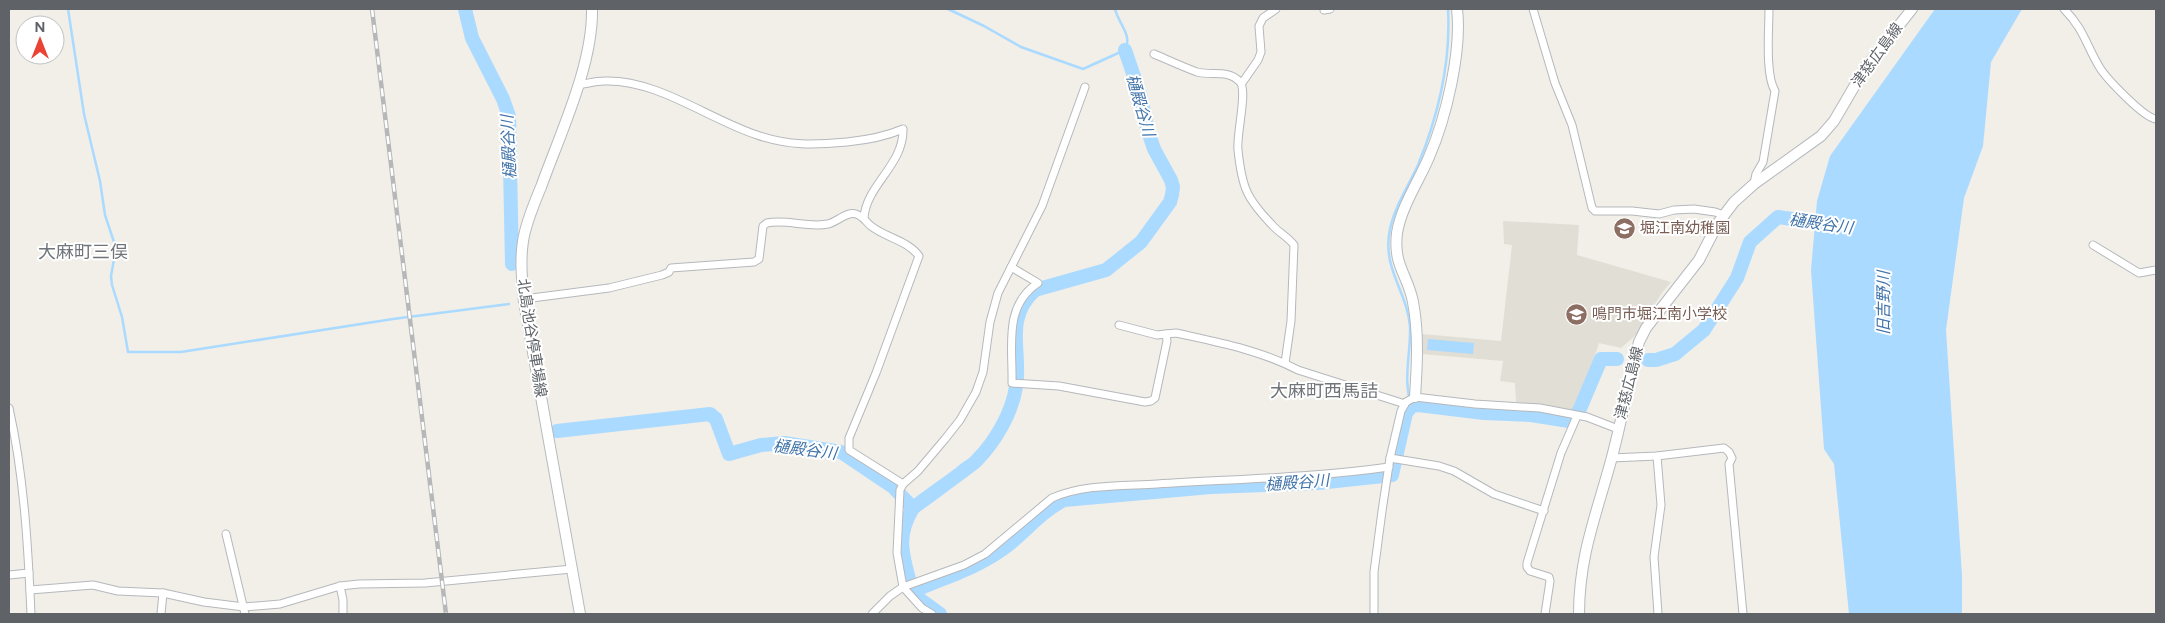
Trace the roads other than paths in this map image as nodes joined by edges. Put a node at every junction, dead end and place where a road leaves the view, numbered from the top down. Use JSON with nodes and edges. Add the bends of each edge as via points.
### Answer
{"nodes":[{"id":1,"x":592,"y":9,"type":"edge"},
{"id":2,"x":1276,"y":9,"type":"edge"},
{"id":3,"x":1324,"y":9,"type":"edge"},
{"id":4,"x":1330,"y":9,"type":"edge"},
{"id":5,"x":1457,"y":9,"type":"edge"},
{"id":6,"x":1532,"y":9,"type":"edge"},
{"id":7,"x":1769,"y":9,"type":"edge"},
{"id":8,"x":1912,"y":9,"type":"edge"},
{"id":9,"x":2064,"y":9,"type":"edge"},
{"id":10,"x":1154,"y":54,"type":"dead end"},
{"id":11,"x":1242,"y":83,"type":"junction"},
{"id":12,"x":578,"y":85,"type":"junction"},
{"id":13,"x":1085,"y":87,"type":"dead end"},
{"id":14,"x":2156,"y":119,"type":"edge"},
{"id":15,"x":1754,"y":184,"type":"junction"},
{"id":16,"x":1724,"y":215,"type":"junction"},
{"id":17,"x":864,"y":218,"type":"junction"},
{"id":18,"x":2093,"y":245,"type":"dead end"},
{"id":19,"x":1011,"y":267,"type":"junction"},
{"id":20,"x":2156,"y":270,"type":"edge"},
{"id":21,"x":524,"y":299,"type":"junction"},
{"id":22,"x":1119,"y":325,"type":"dead end"},
{"id":23,"x":1166,"y":334,"type":"junction"},
{"id":24,"x":1285,"y":363,"type":"junction"},
{"id":25,"x":1410,"y":400,"type":"junction"},
{"id":26,"x":9,"y":408,"type":"edge"},
{"id":27,"x":1575,"y":416,"type":"junction"},
{"id":28,"x":1618,"y":429,"type":"junction"},
{"id":29,"x":1657,"y":456,"type":"junction"},
{"id":30,"x":1390,"y":458,"type":"junction"},
{"id":31,"x":1612,"y":458,"type":"junction"},
{"id":32,"x":1388,"y":472,"type":"junction"},
{"id":33,"x":901,"y":490,"type":"junction"},
{"id":34,"x":1544,"y":511,"type":"junction"},
{"id":35,"x":226,"y":534,"type":"dead end"},
{"id":36,"x":572,"y":569,"type":"junction"},
{"id":37,"x":29,"y":573,"type":"junction"},
{"id":38,"x":9,"y":575,"type":"edge"},
{"id":39,"x":340,"y":586,"type":"junction"},
{"id":40,"x":905,"y":586,"type":"junction"},
{"id":41,"x":30,"y":590,"type":"junction"},
{"id":42,"x":163,"y":593,"type":"junction"},
{"id":43,"x":244,"y":610,"type":"edge"},
{"id":44,"x":31,"y":614,"type":"edge"},
{"id":45,"x":161,"y":614,"type":"edge"},
{"id":46,"x":343,"y":614,"type":"edge"},
{"id":47,"x":580,"y":614,"type":"edge"},
{"id":48,"x":872,"y":614,"type":"edge"},
{"id":49,"x":932,"y":614,"type":"edge"},
{"id":50,"x":1374,"y":614,"type":"edge"},
{"id":51,"x":1545,"y":614,"type":"edge"},
{"id":52,"x":1579,"y":614,"type":"edge"},
{"id":53,"x":1658,"y":614,"type":"edge"},
{"id":54,"x":1743,"y":614,"type":"edge"}],
"edges":[{"from":1,"to":12,"type":"main road","name":"北島池谷停車場線","via":[[589,45]]},
{"from":2,"to":11,"type":"street","via":[[1263,18],[1259,26],[1262,52]]},
{"from":3,"to":4,"type":"street"},
{"from":5,"to":25,"type":"main road","via":[[1459,22],[1447,101],[1430,155],[1397,232],[1396,251],[1416,319],[1418,353]]},
{"from":6,"to":16,"type":"street","via":[[1572,125],[1592,208],[1595,211],[1660,214],[1694,209]]},
{"from":7,"to":15,"type":"street","via":[[1770,64],[1775,91],[1763,162]]},
{"from":8,"to":15,"type":"main road","name":"津慈広島線","via":[[1865,68],[1834,121],[1821,136]]},
{"from":9,"to":14,"type":"street","via":[[2079,24],[2104,74],[2139,108]]},
{"from":10,"to":11,"type":"street","via":[[1200,73],[1230,75]]},
{"from":11,"to":24,"type":"street","via":[[1244,100],[1238,148],[1246,193],[1294,245],[1291,321]]},
{"from":12,"to":17,"type":"street","via":[[621,82],[664,93],[757,135],[791,144],[817,146],[872,139],[903,130],[900,148],[865,207]]},
{"from":12,"to":21,"type":"main road","name":"北島池谷停車場線","via":[[530,216],[521,273]]},
{"from":13,"to":19,"type":"street","via":[[1042,206]]},
{"from":15,"to":16,"type":"main road","name":"津慈広島線"},
{"from":16,"to":28,"type":"main road","name":"津慈広島線","via":[[1699,260],[1646,328],[1639,342]]},
{"from":17,"to":21,"type":"street","via":[[854,213],[821,225],[767,223],[763,226],[759,259],[754,262],[671,268],[662,275],[609,288]]},
{"from":17,"to":33,"type":"street","via":[[871,226],[914,249],[919,256],[848,438],[849,450]]},
{"from":18,"to":20,"type":"street","via":[[2139,273]]},
{"from":19,"to":23,"type":"street","via":[[1038,283],[1026,291],[1013,320],[1012,383],[1059,386],[1151,401],[1155,398]]},
{"from":19,"to":33,"type":"street","via":[[994,307],[983,372],[976,392],[960,420]]},
{"from":21,"to":36,"type":"main road","name":"北島池谷停車場線"},
{"from":22,"to":23,"type":"street","via":[[1157,335]]},
{"from":23,"to":24,"type":"street","via":[[1176,333],[1239,348]]},
{"from":24,"to":25,"type":"street"},
{"from":25,"to":27,"type":"street","via":[[1540,408]]},
{"from":25,"to":30,"type":"street","via":[[1401,411]]},
{"from":26,"to":37,"type":"street","via":[[18,458]]},
{"from":27,"to":28,"type":"street","via":[[1587,417]]},
{"from":27,"to":34,"type":"street"},
{"from":28,"to":31,"type":"main road","name":"津慈広島線"},
{"from":29,"to":31,"type":"street"},
{"from":29,"to":53,"type":"street","via":[[1661,505],[1654,556]]},
{"from":29,"to":54,"type":"street","via":[[1724,448],[1729,452]]},
{"from":30,"to":32,"type":"street"},
{"from":30,"to":34,"type":"street","via":[[1440,466],[1494,494]]},
{"from":31,"to":52,"type":"main road","name":"津慈広島線","via":[[1586,545],[1580,575]]},
{"from":32,"to":40,"type":"street","via":[[1121,486],[1061,494],[986,554]]},
{"from":32,"to":50,"type":"street","via":[[1372,591]]},
{"from":33,"to":40,"type":"street","via":[[897,553]]},
{"from":34,"to":51,"type":"street","via":[[1527,567],[1549,577]]},
{"from":35,"to":43,"type":"street"},
{"from":36,"to":39,"type":"street","via":[[425,583]]},
{"from":36,"to":47,"type":"main road","name":"北島池谷停車場線"},
{"from":37,"to":38,"type":"street"},
{"from":37,"to":41,"type":"street"},
{"from":39,"to":43,"type":"street","via":[[280,604]]},
{"from":39,"to":46,"type":"street"},
{"from":40,"to":48,"type":"street"},
{"from":40,"to":49,"type":"street","via":[[922,608]]},
{"from":41,"to":42,"type":"street","via":[[93,585],[118,591]]},
{"from":41,"to":44,"type":"street"},
{"from":42,"to":43,"type":"street"},
{"from":42,"to":45,"type":"street"}]}
